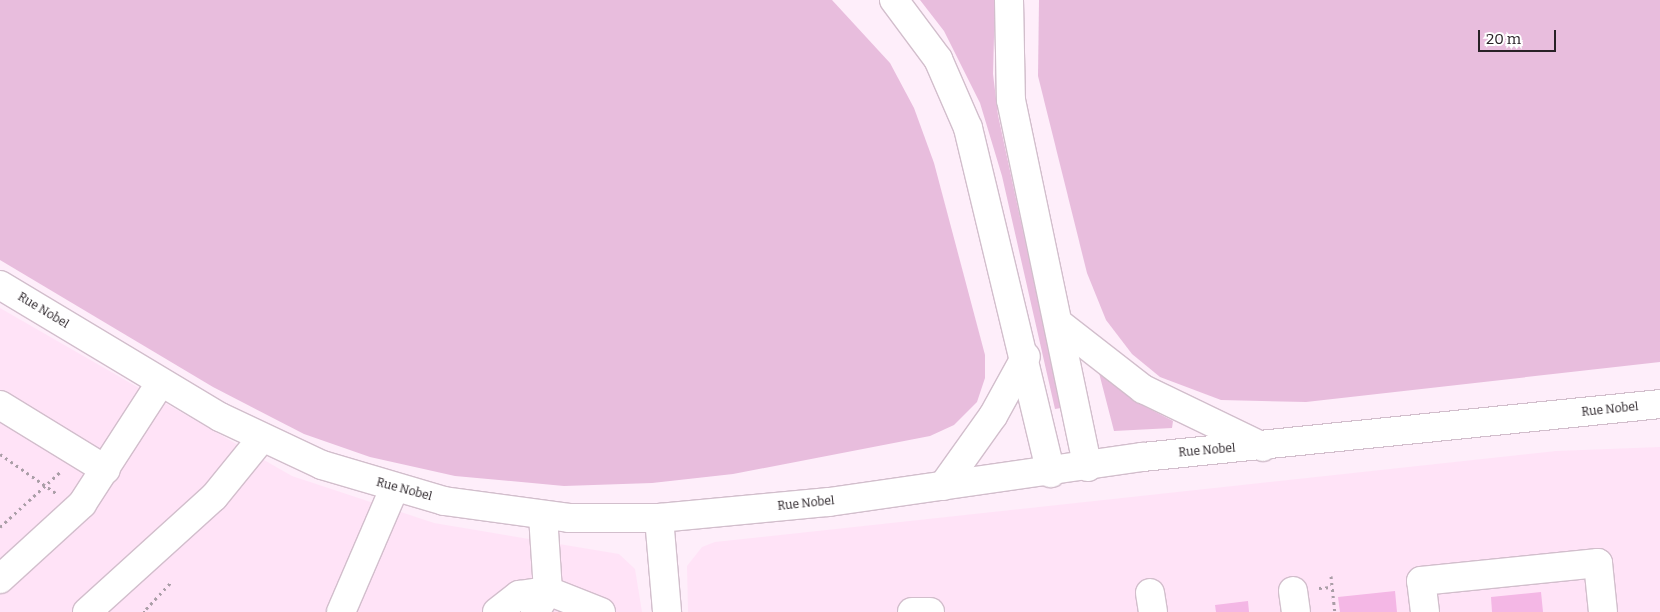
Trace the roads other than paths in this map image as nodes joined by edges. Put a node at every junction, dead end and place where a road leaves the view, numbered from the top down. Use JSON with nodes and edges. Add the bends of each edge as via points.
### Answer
{"nodes":[{"id":1,"x":894,"y":0,"type":"edge"},
{"id":2,"x":1009,"y":0,"type":"edge"},
{"id":3,"x":0,"y":285,"type":"edge"},
{"id":4,"x":1062,"y":326,"type":"junction"},
{"id":5,"x":1026,"y":356,"type":"junction"},
{"id":6,"x":161,"y":382,"type":"junction"},
{"id":7,"x":1660,"y":404,"type":"edge"},
{"id":8,"x":0,"y":405,"type":"edge"},
{"id":9,"x":262,"y":438,"type":"junction"},
{"id":10,"x":1263,"y":447,"type":"junction"},
{"id":11,"x":1088,"y":466,"type":"junction"},
{"id":12,"x":106,"y":470,"type":"junction"},
{"id":13,"x":1051,"y":473,"type":"junction"},
{"id":14,"x":943,"y":486,"type":"junction"},
{"id":15,"x":394,"y":489,"type":"junction"},
{"id":16,"x":543,"y":515,"type":"junction"},
{"id":17,"x":659,"y":518,"type":"junction"},
{"id":18,"x":0,"y":579,"type":"edge"},
{"id":19,"x":541,"y":602,"type":"edge"},
{"id":20,"x":87,"y":612,"type":"edge"},
{"id":21,"x":341,"y":612,"type":"edge"},
{"id":22,"x":497,"y":612,"type":"edge"},
{"id":23,"x":601,"y":612,"type":"edge"},
{"id":24,"x":667,"y":612,"type":"edge"},
{"id":25,"x":912,"y":612,"type":"edge"},
{"id":26,"x":930,"y":612,"type":"edge"},
{"id":27,"x":1425,"y":612,"type":"edge"},
{"id":28,"x":1603,"y":612,"type":"edge"}],
"edges":[{"from":1,"to":5,"type":"main road","via":[[938,59],[962,112]]},
{"from":2,"to":4,"type":"main road","via":[[1011,100]]},
{"from":3,"to":6,"type":"main road","name":"Rue Nobel"},
{"from":4,"to":10,"type":"main road","via":[[1143,389]]},
{"from":4,"to":11,"type":"main road"},
{"from":5,"to":13,"type":"main road"},
{"from":5,"to":14,"type":"main road","via":[[993,416]]},
{"from":6,"to":9,"type":"main road","name":"Rue Nobel"},
{"from":6,"to":12,"type":"main road"},
{"from":7,"to":10,"type":"main road","name":"Rue Nobel"},
{"from":8,"to":12,"type":"main road"},
{"from":9,"to":15,"type":"main road","name":"Rue Nobel"},
{"from":9,"to":20,"type":"main road","via":[[214,497]]},
{"from":10,"to":11,"type":"main road","name":"Rue Nobel"},
{"from":11,"to":13,"type":"main road","name":"Rue Nobel"},
{"from":12,"to":18,"type":"main road","via":[[82,504]]},
{"from":13,"to":14,"type":"main road","name":"Rue Nobel"},
{"from":14,"to":17,"type":"main road","name":"Rue Nobel"},
{"from":15,"to":16,"type":"main road","name":"Rue Nobel"},
{"from":15,"to":21,"type":"main road"},
{"from":16,"to":17,"type":"main road","name":"Rue Nobel"},
{"from":16,"to":19,"type":"main road"},
{"from":17,"to":24,"type":"main road"},
{"from":19,"to":22,"type":"main road","via":[[519,595]]},
{"from":19,"to":23,"type":"main road"},
{"from":25,"to":26,"type":"main road"},
{"from":27,"to":28,"type":"main road","via":[[1421,581],[1598,562]]}]}
